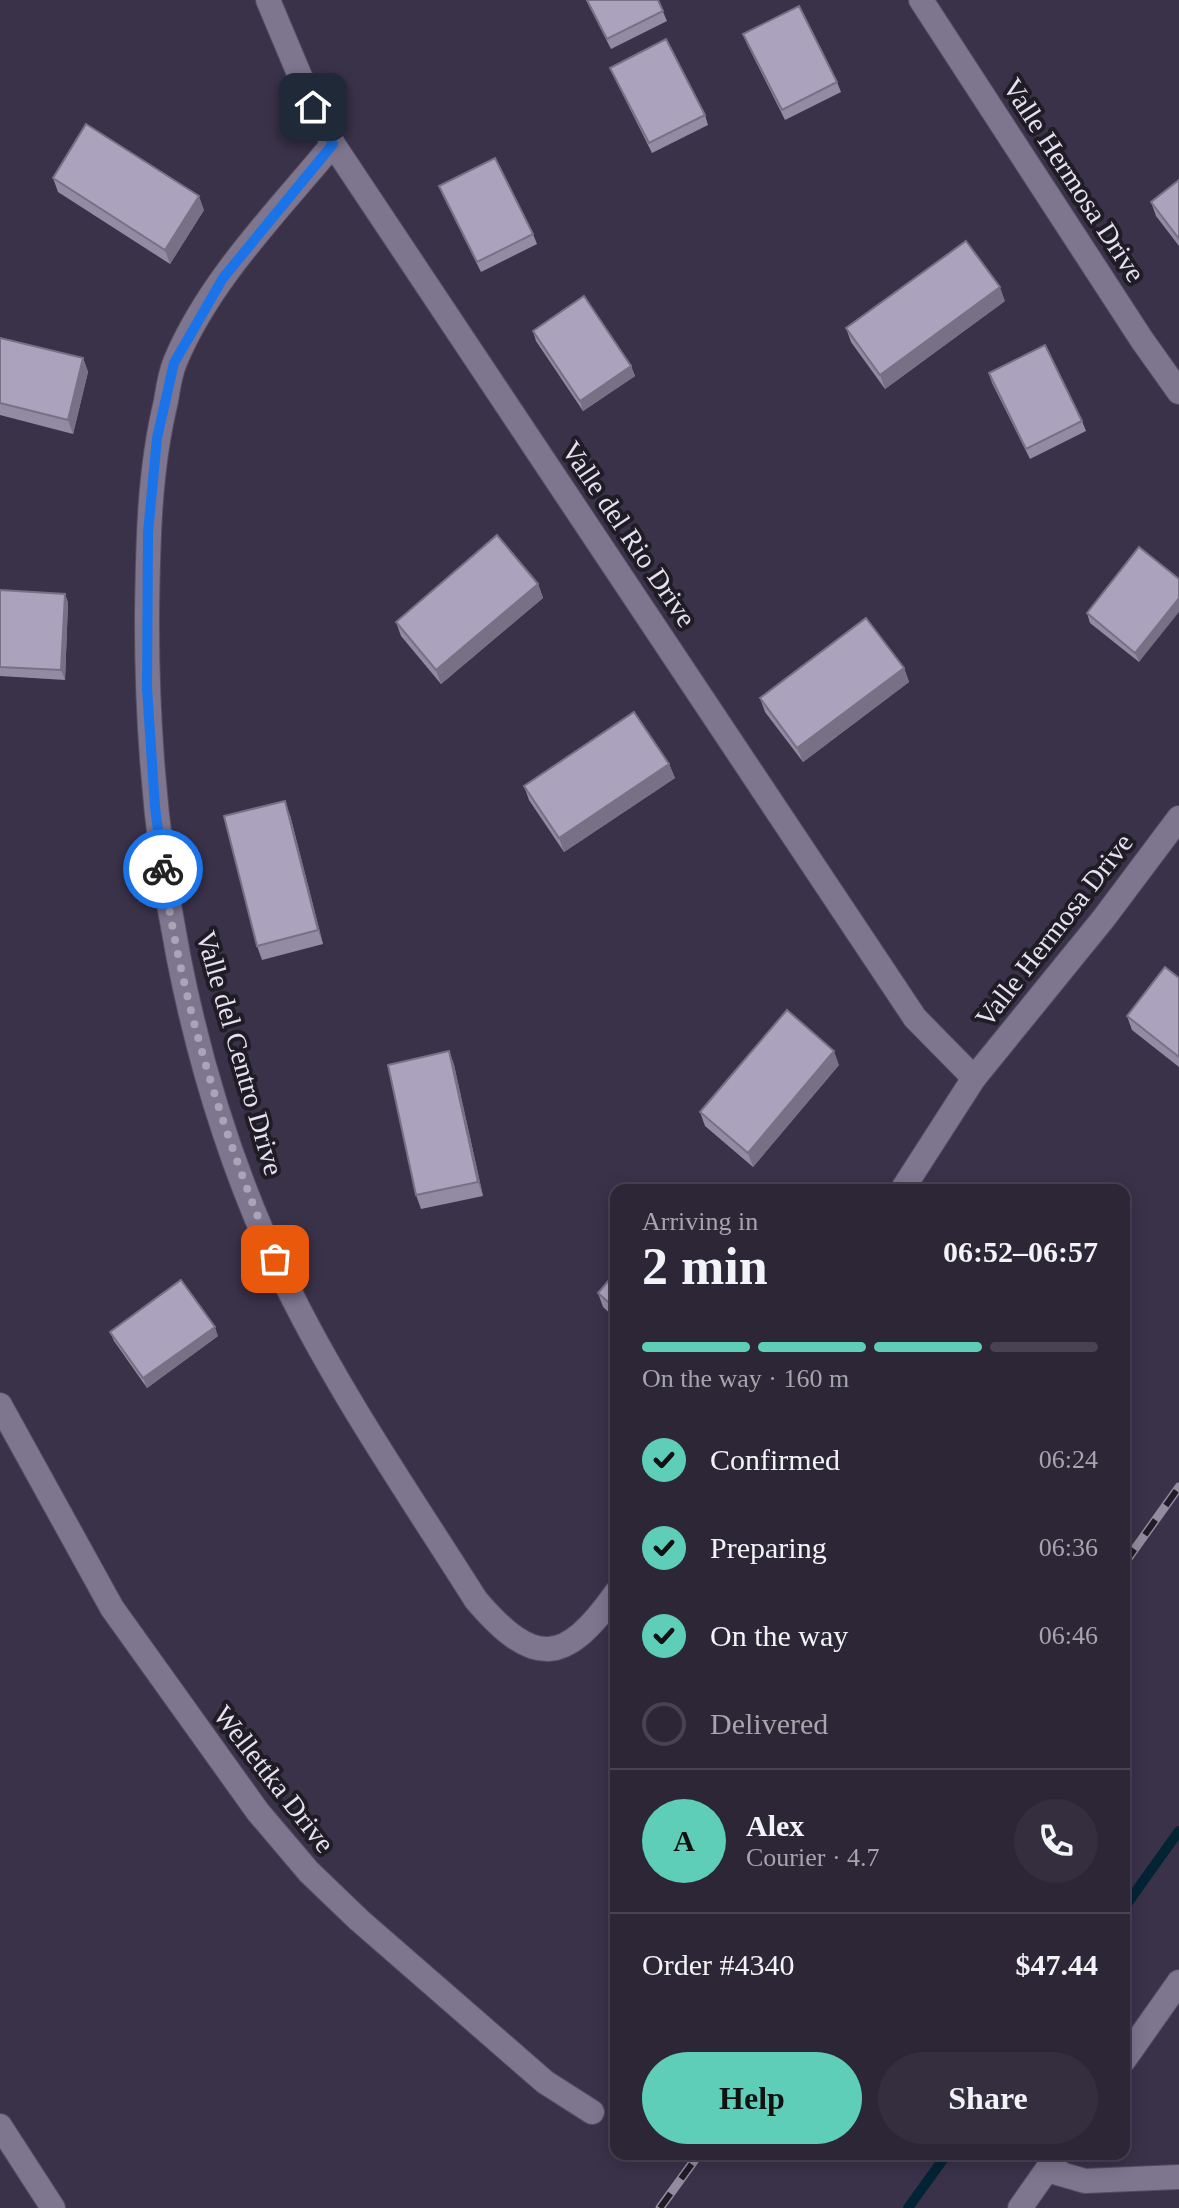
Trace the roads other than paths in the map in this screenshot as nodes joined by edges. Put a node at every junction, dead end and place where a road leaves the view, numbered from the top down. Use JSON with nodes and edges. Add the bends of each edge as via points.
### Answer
{"nodes":[{"id":1,"x":268,"y":0,"type":"edge"},
{"id":2,"x":921,"y":0,"type":"edge"},
{"id":3,"x":333,"y":144,"type":"junction"},
{"id":4,"x":1179,"y":392,"type":"edge"},
{"id":5,"x":1179,"y":818,"type":"edge"},
{"id":6,"x":974,"y":1078,"type":"junction"},
{"id":7,"x":906,"y":1184,"type":"edge"},
{"id":8,"x":0,"y":1405,"type":"edge"},
{"id":9,"x":610,"y":1601,"type":"edge"},
{"id":10,"x":1179,"y":1982,"type":"edge"},
{"id":11,"x":1130,"y":2051,"type":"edge"},
{"id":12,"x":592,"y":2112,"type":"dead end"},
{"id":13,"x":0,"y":2126,"type":"edge"},
{"id":14,"x":1052,"y":2162,"type":"edge"},
{"id":15,"x":1179,"y":2177,"type":"edge"},
{"id":16,"x":53,"y":2208,"type":"edge"},
{"id":17,"x":1020,"y":2208,"type":"edge"}],
"edges":[{"from":1,"to":3,"type":"street","name":"Valle del Rio Drive"},
{"from":2,"to":4,"type":"street","name":"Valle Hermosa Drive"},
{"from":3,"to":6,"type":"street","name":"Valle del Rio Drive","via":[[915,1018]]},
{"from":3,"to":9,"type":"street","name":"Valle del Centro Drive","via":[[223,278],[174,363],[157,438],[148,533],[147,688],[155,807],[184,987],[244,1184],[286,1284],[331,1370],[476,1600],[502,1631],[550,1650],[585,1633]]},
{"from":5,"to":6,"type":"street","name":"Valle Hermosa Drive"},
{"from":6,"to":7,"type":"street"},
{"from":8,"to":12,"type":"street","name":"Wellettka Drive","via":[[112,1608],[258,1812],[359,1920],[545,2082]]},
{"from":10,"to":11,"type":"street"},
{"from":13,"to":16,"type":"street"},
{"from":14,"to":15,"type":"street","via":[[1085,2181]]},
{"from":14,"to":17,"type":"street"}]}
